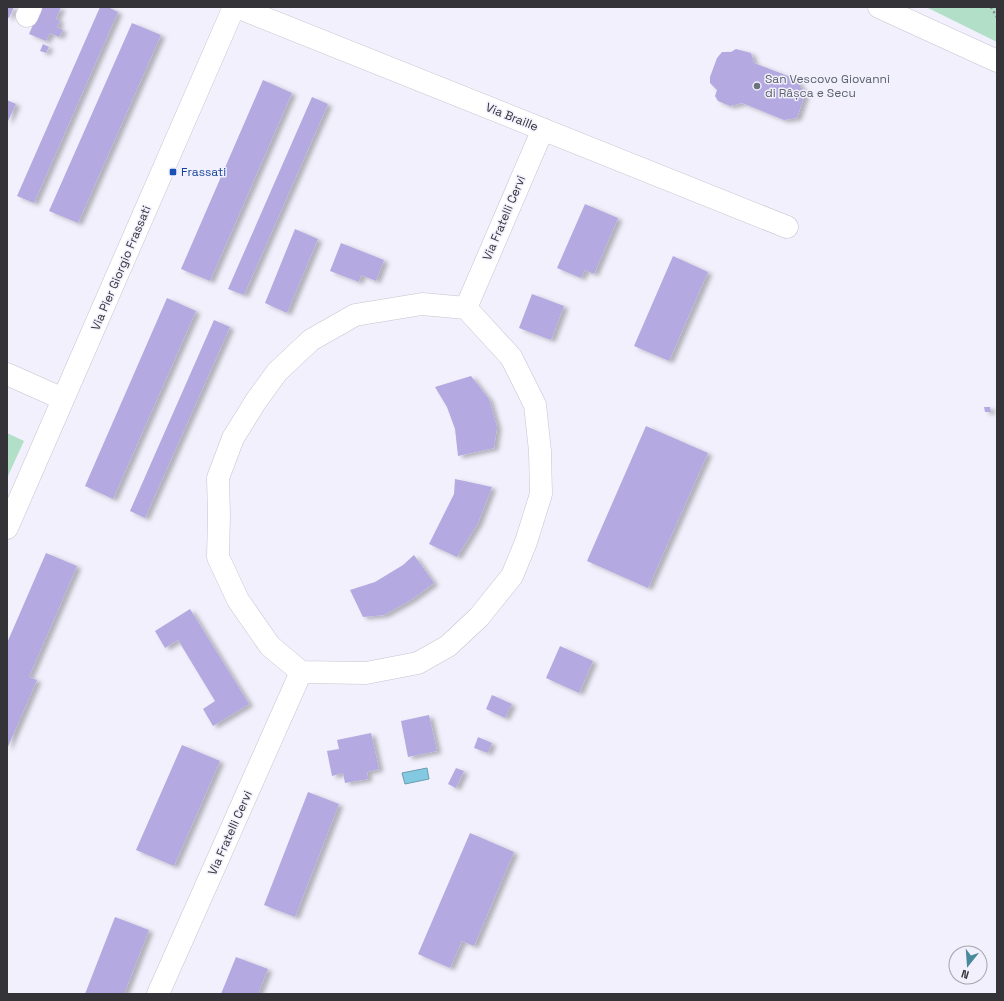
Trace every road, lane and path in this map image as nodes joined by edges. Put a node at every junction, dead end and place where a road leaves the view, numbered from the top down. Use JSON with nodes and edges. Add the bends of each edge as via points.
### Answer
{"nodes":[{"id":1,"x":234,"y":7,"type":"edge"},
{"id":2,"x":237,"y":7,"type":"edge"},
{"id":3,"x":879,"y":7,"type":"edge"},
{"id":4,"x":991,"y":7,"type":"edge"},
{"id":5,"x":997,"y":17,"type":"edge"},
{"id":6,"x":997,"y":61,"type":"edge"},
{"id":7,"x":543,"y":129,"type":"junction"},
{"id":8,"x":787,"y":227,"type":"dead end"},
{"id":9,"x":466,"y":308,"type":"junction"},
{"id":10,"x":7,"y":374,"type":"edge"},
{"id":11,"x":63,"y":399,"type":"junction"},
{"id":12,"x":7,"y":528,"type":"edge"},
{"id":13,"x":301,"y":672,"type":"junction"},
{"id":14,"x":158,"y":994,"type":"edge"}],
"edges":[{"from":1,"to":11,"type":"street","name":"Via Pier Giorgio Frassati"},
{"from":2,"to":7,"type":"street","name":"Via Braille"},
{"from":3,"to":6,"type":"street"},
{"from":4,"to":5,"type":"path"},
{"from":7,"to":8,"type":"street","name":"Via Braille"},
{"from":7,"to":9,"type":"street","name":"Via Fratelli Cervi"},
{"from":9,"to":13,"type":"street","via":[[511,357],[535,405],[541,494],[512,576],[479,617],[448,646],[418,663],[366,673]]},
{"from":9,"to":13,"type":"street","via":[[422,304],[355,315],[311,340],[277,372],[233,438],[218,478],[218,557],[238,600],[270,646]]},
{"from":10,"to":11,"type":"street"},
{"from":11,"to":12,"type":"street","name":"Via Pier Giorgio Frassati"},
{"from":13,"to":14,"type":"street","name":"Via Fratelli Cervi"}]}
